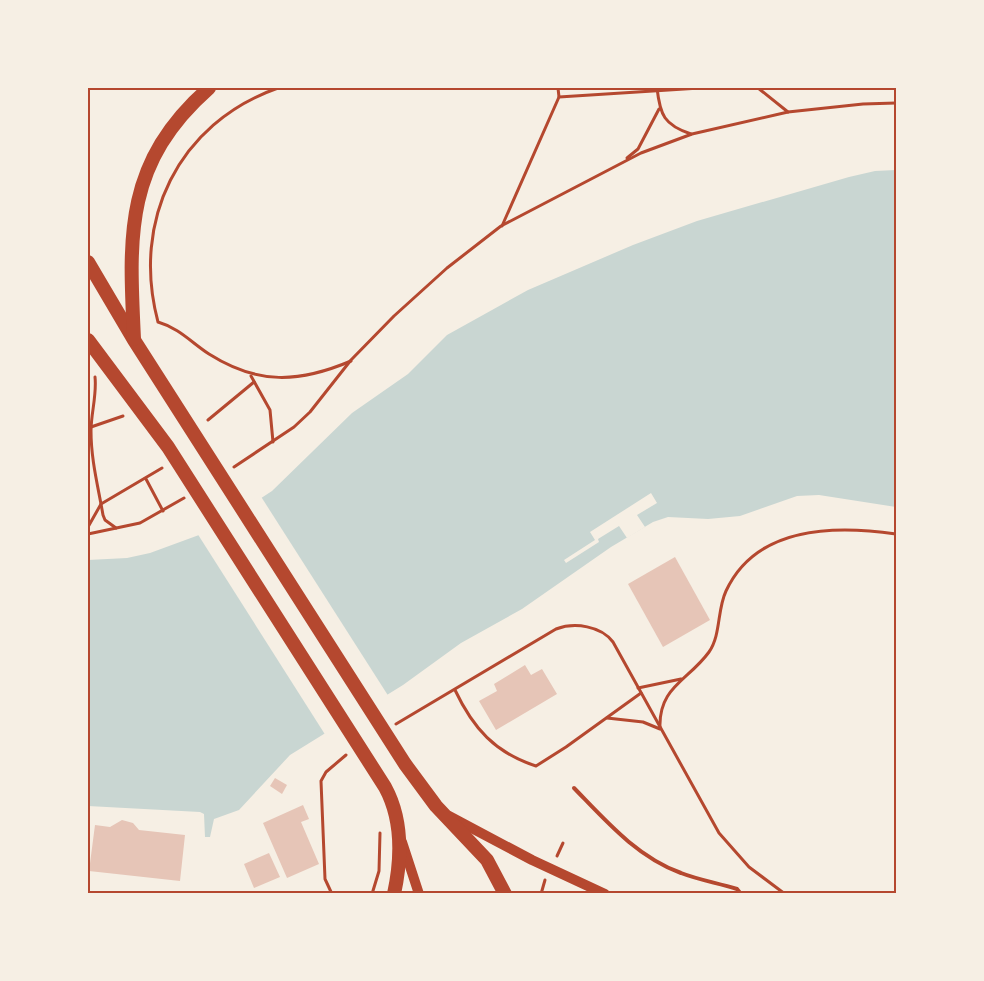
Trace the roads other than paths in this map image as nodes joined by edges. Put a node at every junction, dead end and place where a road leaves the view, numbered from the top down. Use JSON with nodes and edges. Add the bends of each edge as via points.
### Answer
{"nodes":[{"id":1,"x":209,"y":88,"type":"edge"},
{"id":2,"x":88,"y":262,"type":"edge"},
{"id":3,"x":88,"y":340,"type":"edge"},
{"id":4,"x":134,"y":340,"type":"junction"},
{"id":5,"x":574,"y":788,"type":"dead end"},
{"id":6,"x":441,"y":811,"type":"junction"},
{"id":7,"x":399,"y":834,"type":"junction"},
{"id":8,"x":394,"y":894,"type":"edge"},
{"id":9,"x":419,"y":894,"type":"edge"},
{"id":10,"x":505,"y":894,"type":"edge"},
{"id":11,"x":605,"y":894,"type":"edge"},
{"id":12,"x":741,"y":894,"type":"edge"}],
"edges":[{"from":1,"to":4,"type":"highway","via":[[182,114],[170,131],[150,166],[140,194],[130,257]]},
{"from":2,"to":4,"type":"highway"},
{"from":3,"to":7,"type":"highway","via":[[144,412],[186,475],[374,770],[393,804]]},
{"from":4,"to":6,"type":"highway","via":[[398,754]]},
{"from":5,"to":12,"type":"lane","via":[[614,829],[649,858],[682,874],[737,889]]},
{"from":6,"to":10,"type":"highway","via":[[487,860]]},
{"from":6,"to":11,"type":"main road","via":[[532,860]]},
{"from":7,"to":8,"type":"highway","via":[[399,865]]},
{"from":7,"to":9,"type":"main road"}]}
